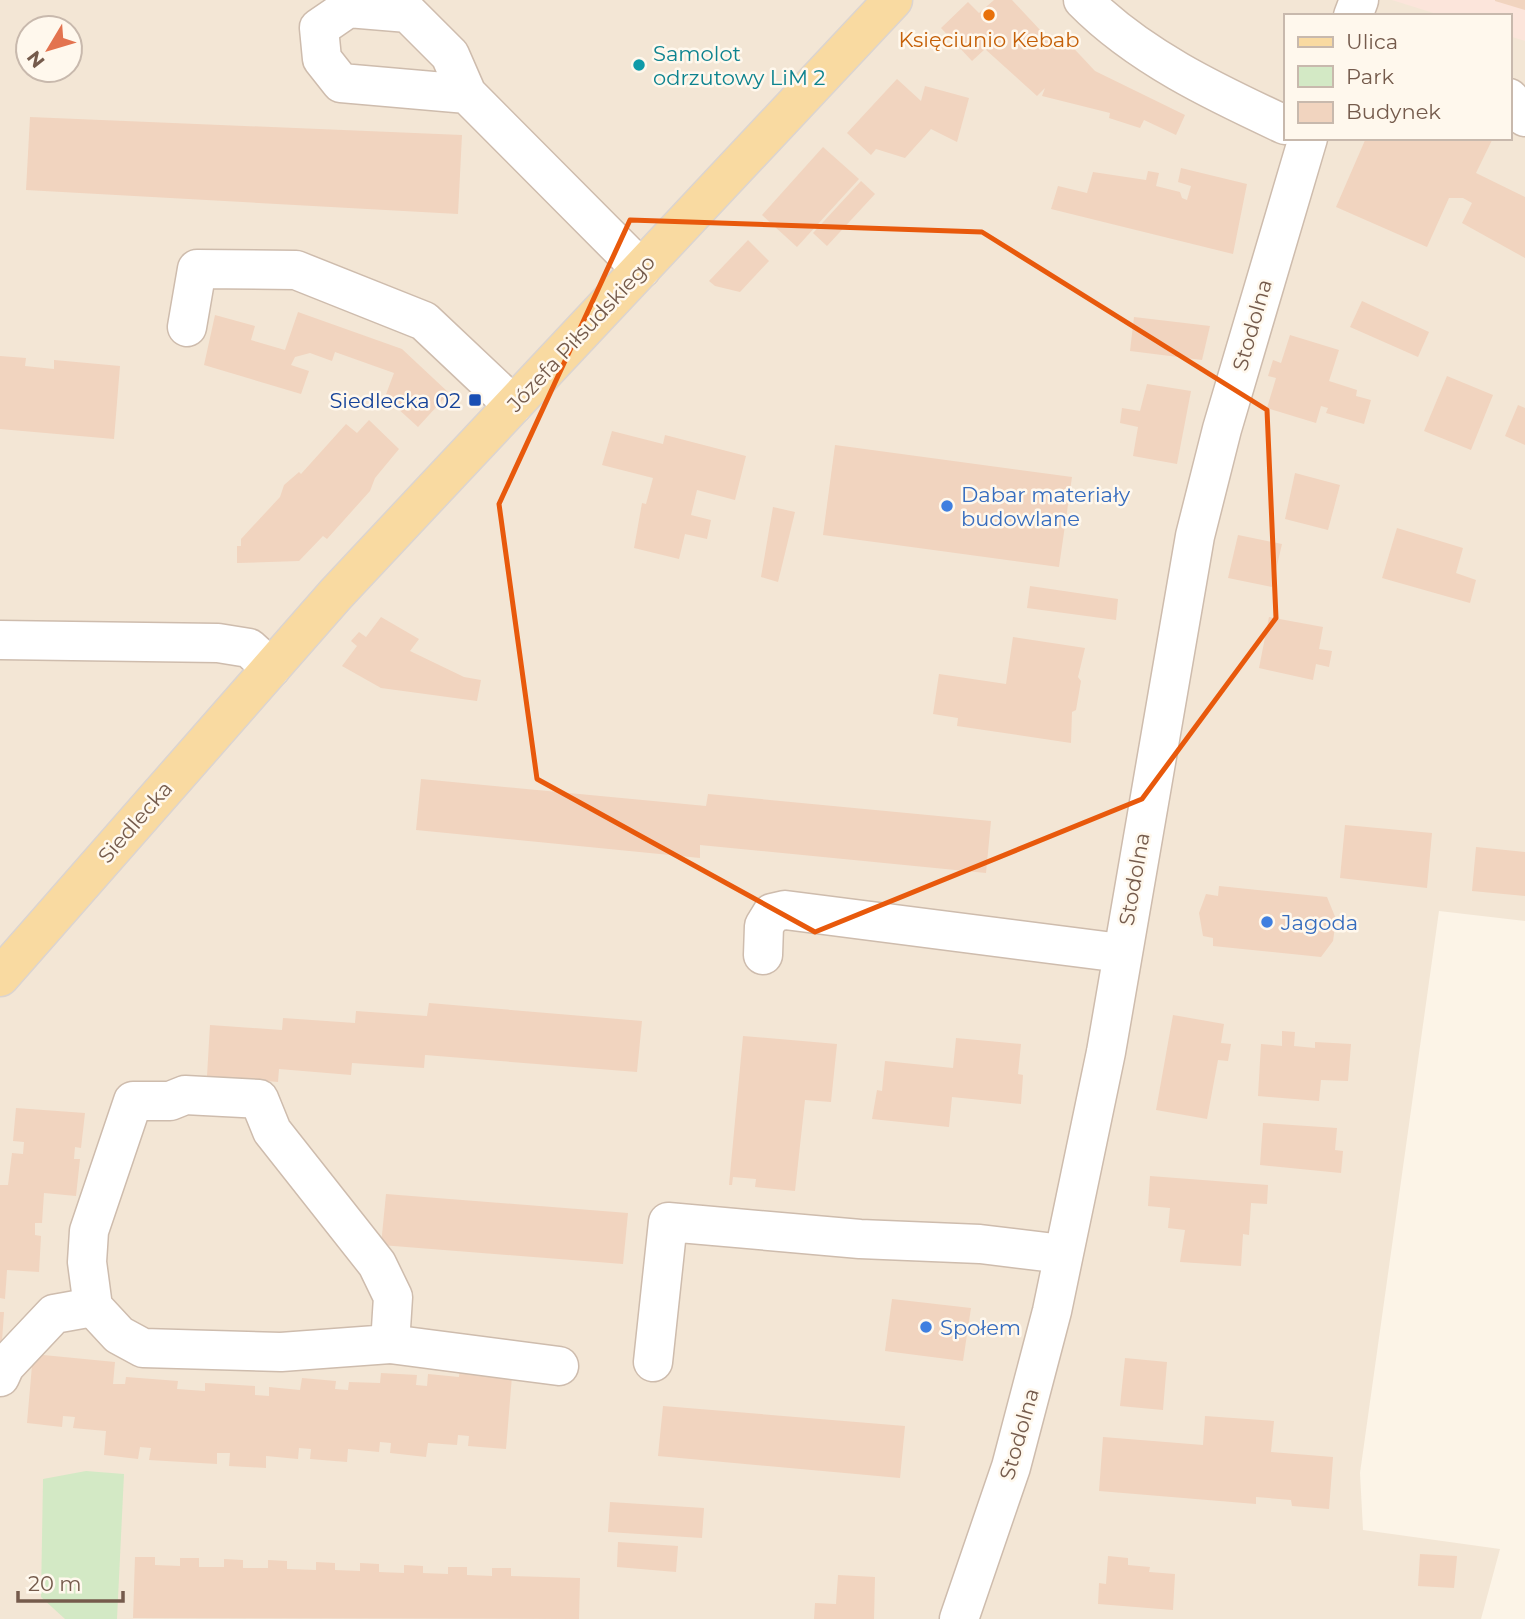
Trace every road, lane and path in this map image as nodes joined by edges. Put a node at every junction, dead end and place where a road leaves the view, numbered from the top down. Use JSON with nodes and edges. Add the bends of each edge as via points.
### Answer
{"nodes":[{"id":1,"x":892,"y":0,"type":"edge"},
{"id":2,"x":1083,"y":0,"type":"edge"},
{"id":3,"x":467,"y":94,"type":"dead end"},
{"id":4,"x":1511,"y":101,"type":"edge"},
{"id":5,"x":1525,"y":117,"type":"edge"},
{"id":6,"x":1284,"y":124,"type":"edge"},
{"id":7,"x":1307,"y":140,"type":"edge"},
{"id":8,"x":641,"y":269,"type":"junction"},
{"id":9,"x":187,"y":327,"type":"dead end"},
{"id":10,"x":513,"y":405,"type":"junction"},
{"id":11,"x":0,"y":640,"type":"edge"},
{"id":12,"x":271,"y":667,"type":"junction"},
{"id":13,"x":1121,"y":953,"type":"junction"},
{"id":14,"x":763,"y":955,"type":"dead end"},
{"id":15,"x":0,"y":977,"type":"edge"},
{"id":16,"x":1063,"y":1254,"type":"junction"},
{"id":17,"x":93,"y":1307,"type":"junction"},
{"id":18,"x":390,"y":1344,"type":"junction"},
{"id":19,"x":653,"y":1362,"type":"dead end"},
{"id":20,"x":559,"y":1366,"type":"dead end"},
{"id":21,"x":0,"y":1377,"type":"edge"},
{"id":22,"x":959,"y":1619,"type":"edge"}],
"edges":[{"from":1,"to":8,"type":"main road","name":"Józefa Piłsudskiego"},
{"from":2,"to":6,"type":"street","via":[[1107,25],[1154,56]]},
{"from":3,"to":8,"type":"street"},
{"from":4,"to":5,"type":"street"},
{"from":7,"to":13,"type":"street","name":"Stodolna","via":[[1246,342],[1195,536]]},
{"from":8,"to":10,"type":"main road","name":"Józefa Piłsudskiego"},
{"from":9,"to":10,"type":"street","via":[[197,269],[296,270],[424,321]]},
{"from":10,"to":12,"type":"main road","name":"Józefa Piłsudskiego"},
{"from":11,"to":12,"type":"street","via":[[218,643],[249,648]]},
{"from":12,"to":15,"type":"main road","name":"Siedlecka"},
{"from":13,"to":14,"type":"street","via":[[785,910],[772,913],[764,926]]},
{"from":13,"to":16,"type":"street","name":"Stodolna","via":[[1106,1052]]},
{"from":16,"to":19,"type":"street","via":[[668,1222]]},
{"from":16,"to":22,"type":"street","name":"Stodolna","via":[[1011,1467]]},
{"from":17,"to":18,"type":"street","via":[[119,1335],[143,1348],[281,1352]]},
{"from":17,"to":18,"type":"street","via":[[87,1262],[89,1231],[133,1101],[170,1101],[185,1095],[259,1099],[272,1131],[377,1264],[393,1297]]},
{"from":17,"to":21,"type":"street","via":[[54,1314]]},
{"from":18,"to":20,"type":"street"}]}
